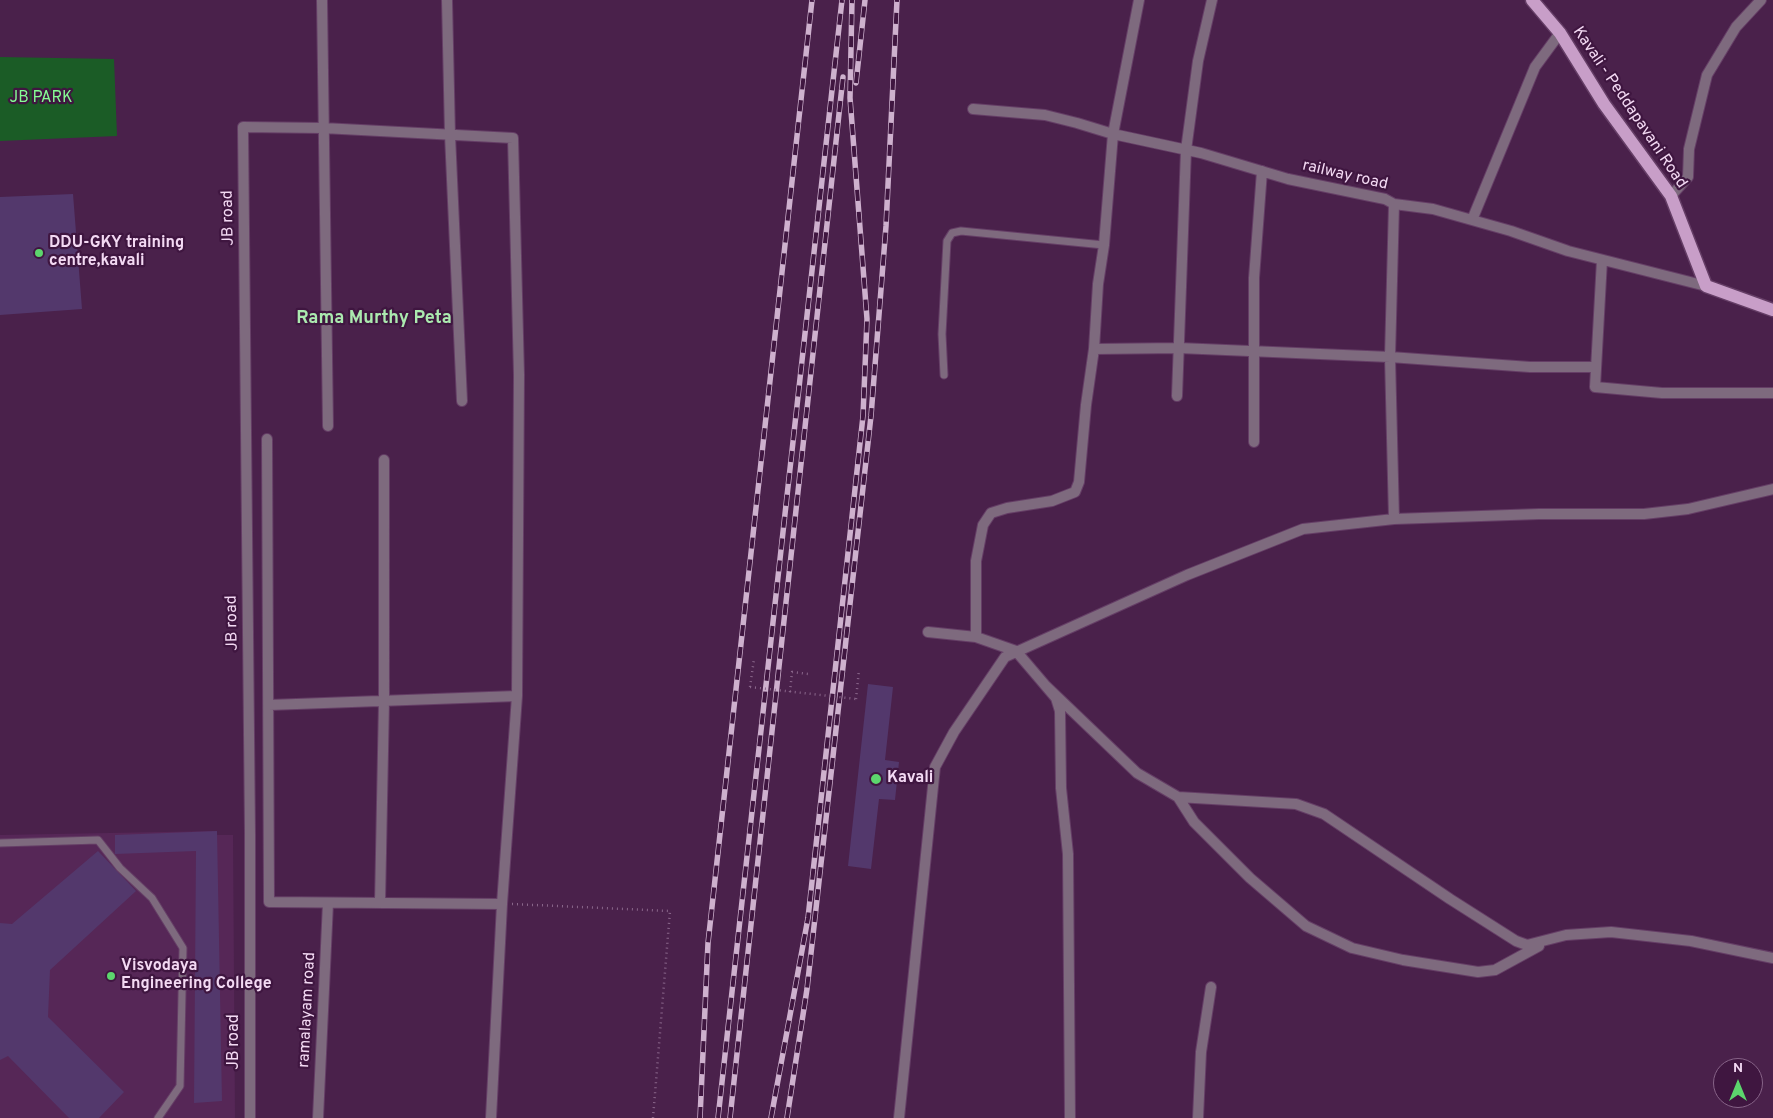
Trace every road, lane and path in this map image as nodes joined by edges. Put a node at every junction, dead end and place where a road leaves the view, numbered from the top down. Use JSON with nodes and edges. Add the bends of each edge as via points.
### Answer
{"nodes":[{"id":1,"x":322,"y":0,"type":"edge"},
{"id":2,"x":448,"y":0,"type":"edge"},
{"id":3,"x":1139,"y":0,"type":"edge"},
{"id":4,"x":1212,"y":0,"type":"edge"},
{"id":5,"x":1532,"y":0,"type":"edge"},
{"id":6,"x":1761,"y":0,"type":"edge"},
{"id":7,"x":1560,"y":33,"type":"junction"},
{"id":8,"x":973,"y":109,"type":"dead end"},
{"id":9,"x":323,"y":128,"type":"junction"},
{"id":10,"x":1113,"y":134,"type":"junction"},
{"id":11,"x":450,"y":135,"type":"junction"},
{"id":12,"x":1186,"y":150,"type":"junction"},
{"id":13,"x":1262,"y":171,"type":"junction"},
{"id":14,"x":1671,"y":196,"type":"junction"},
{"id":15,"x":1394,"y":204,"type":"junction"},
{"id":16,"x":1472,"y":220,"type":"junction"},
{"id":17,"x":1104,"y":246,"type":"junction"},
{"id":18,"x":1602,"y":260,"type":"junction"},
{"id":19,"x":1706,"y":286,"type":"junction"},
{"id":20,"x":1773,"y":310,"type":"edge"},
{"id":21,"x":1179,"y":348,"type":"junction"},
{"id":22,"x":1094,"y":350,"type":"junction"},
{"id":23,"x":1253,"y":352,"type":"junction"},
{"id":24,"x":1390,"y":357,"type":"junction"},
{"id":25,"x":1596,"y":367,"type":"junction"},
{"id":26,"x":944,"y":375,"type":"dead end"},
{"id":27,"x":1773,"y":393,"type":"edge"},
{"id":28,"x":1177,"y":396,"type":"dead end"},
{"id":29,"x":462,"y":402,"type":"dead end"},
{"id":30,"x":328,"y":426,"type":"dead end"},
{"id":31,"x":267,"y":439,"type":"dead end"},
{"id":32,"x":1254,"y":442,"type":"dead end"},
{"id":33,"x":384,"y":460,"type":"dead end"},
{"id":34,"x":1773,"y":489,"type":"edge"},
{"id":35,"x":1394,"y":518,"type":"junction"},
{"id":36,"x":928,"y":632,"type":"dead end"},
{"id":37,"x":976,"y":637,"type":"junction"},
{"id":38,"x":1016,"y":652,"type":"junction"},
{"id":39,"x":754,"y":659,"type":"dead end"},
{"id":40,"x":859,"y":670,"type":"dead end"},
{"id":41,"x":808,"y":674,"type":"dead end"},
{"id":42,"x":1045,"y":685,"type":"junction"},
{"id":43,"x":790,"y":692,"type":"junction"},
{"id":44,"x":517,"y":696,"type":"junction"},
{"id":45,"x":384,"y":701,"type":"junction"},
{"id":46,"x":269,"y":705,"type":"junction"},
{"id":47,"x":1178,"y":797,"type":"junction"},
{"id":48,"x":0,"y":843,"type":"edge"},
{"id":49,"x":328,"y":903,"type":"junction"},
{"id":50,"x":380,"y":903,"type":"junction"},
{"id":51,"x":502,"y":904,"type":"junction"},
{"id":52,"x":1548,"y":940,"type":"junction"},
{"id":53,"x":1773,"y":958,"type":"edge"},
{"id":54,"x":1212,"y":988,"type":"dead end"},
{"id":55,"x":158,"y":1118,"type":"edge"},
{"id":56,"x":250,"y":1118,"type":"edge"},
{"id":57,"x":318,"y":1118,"type":"edge"},
{"id":58,"x":491,"y":1118,"type":"edge"},
{"id":59,"x":653,"y":1118,"type":"edge"},
{"id":60,"x":899,"y":1118,"type":"edge"},
{"id":61,"x":1070,"y":1118,"type":"edge"},
{"id":62,"x":1198,"y":1118,"type":"edge"}],
"edges":[{"from":1,"to":9,"type":"street"},
{"from":2,"to":11,"type":"street"},
{"from":3,"to":10,"type":"street"},
{"from":4,"to":12,"type":"street","via":[[1198,61]]},
{"from":5,"to":7,"type":"main road","name":"Kavali - Peddapavani Road"},
{"from":6,"to":14,"type":"street","via":[[1736,27],[1707,75],[1689,149],[1688,177]]},
{"from":7,"to":14,"type":"main road","name":"Kavali - Peddapavani Road","via":[[1604,104]]},
{"from":7,"to":16,"type":"street","via":[[1535,67]]},
{"from":8,"to":10,"type":"street","name":"railway road","via":[[1044,115]]},
{"from":9,"to":11,"type":"street"},
{"from":9,"to":30,"type":"street"},
{"from":9,"to":56,"type":"street","name":"JB road","via":[[243,127]]},
{"from":10,"to":12,"type":"street","name":"railway road"},
{"from":10,"to":17,"type":"street"},
{"from":11,"to":29,"type":"street"},
{"from":11,"to":44,"type":"street","via":[[513,138],[519,375]]},
{"from":12,"to":13,"type":"street","name":"railway road"},
{"from":12,"to":21,"type":"street"},
{"from":13,"to":15,"type":"street","name":"railway road","via":[[1385,199]]},
{"from":13,"to":23,"type":"street","via":[[1254,278]]},
{"from":14,"to":19,"type":"main road","name":"Kavali - Peddapavani Road"},
{"from":15,"to":16,"type":"street","name":"railway road","via":[[1433,209]]},
{"from":15,"to":24,"type":"street"},
{"from":16,"to":18,"type":"street","name":"railway road"},
{"from":17,"to":22,"type":"street"},
{"from":17,"to":26,"type":"lane","via":[[961,231],[952,233],[947,241],[942,334]]},
{"from":18,"to":19,"type":"street","name":"railway road"},
{"from":18,"to":25,"type":"street"},
{"from":19,"to":20,"type":"main road"},
{"from":21,"to":22,"type":"street"},
{"from":21,"to":23,"type":"street"},
{"from":21,"to":28,"type":"street"},
{"from":22,"to":37,"type":"street","via":[[1075,492],[1052,501],[990,513],[983,525],[976,560]]},
{"from":23,"to":24,"type":"street"},
{"from":23,"to":32,"type":"street"},
{"from":24,"to":25,"type":"street","via":[[1530,367]]},
{"from":24,"to":35,"type":"street"},
{"from":25,"to":27,"type":"street","via":[[1595,387],[1662,393]]},
{"from":31,"to":46,"type":"street"},
{"from":33,"to":45,"type":"street"},
{"from":34,"to":35,"type":"street","via":[[1644,514]]},
{"from":35,"to":38,"type":"street","via":[[1303,529],[1186,574]]},
{"from":36,"to":37,"type":"street"},
{"from":37,"to":38,"type":"street"},
{"from":38,"to":42,"type":"street"},
{"from":38,"to":60,"type":"street","via":[[1005,657],[954,732],[935,767]]},
{"from":39,"to":43,"type":"path","bridge":true,"via":[[750,687]]},
{"from":40,"to":43,"type":"path","bridge":true,"via":[[856,700]]},
{"from":41,"to":43,"type":"path","via":[[792,672]]},
{"from":42,"to":47,"type":"street","via":[[1137,773]]},
{"from":42,"to":61,"type":"street","via":[[1056,698],[1060,711],[1061,788],[1068,854]]},
{"from":44,"to":45,"type":"street"},
{"from":44,"to":51,"type":"street"},
{"from":45,"to":46,"type":"street"},
{"from":45,"to":50,"type":"street"},
{"from":46,"to":49,"type":"street","via":[[270,902]]},
{"from":47,"to":52,"type":"street","via":[[1296,804],[1324,814],[1516,941],[1527,945]]},
{"from":47,"to":52,"type":"street","via":[[1194,822],[1250,878],[1306,926],[1334,941],[1403,960],[1478,972],[1495,970]]},
{"from":48,"to":55,"type":"lane","via":[[98,840],[120,868],[152,898],[183,948],[180,1086]]},
{"from":49,"to":50,"type":"street"},
{"from":49,"to":57,"type":"street","name":"ramalayam road"},
{"from":50,"to":51,"type":"street"},
{"from":51,"to":58,"type":"street"},
{"from":51,"to":59,"type":"path","via":[[670,910]]},
{"from":52,"to":53,"type":"street","via":[[1566,935],[1611,932],[1691,941]]},
{"from":54,"to":62,"type":"street","via":[[1201,1052]]}]}
